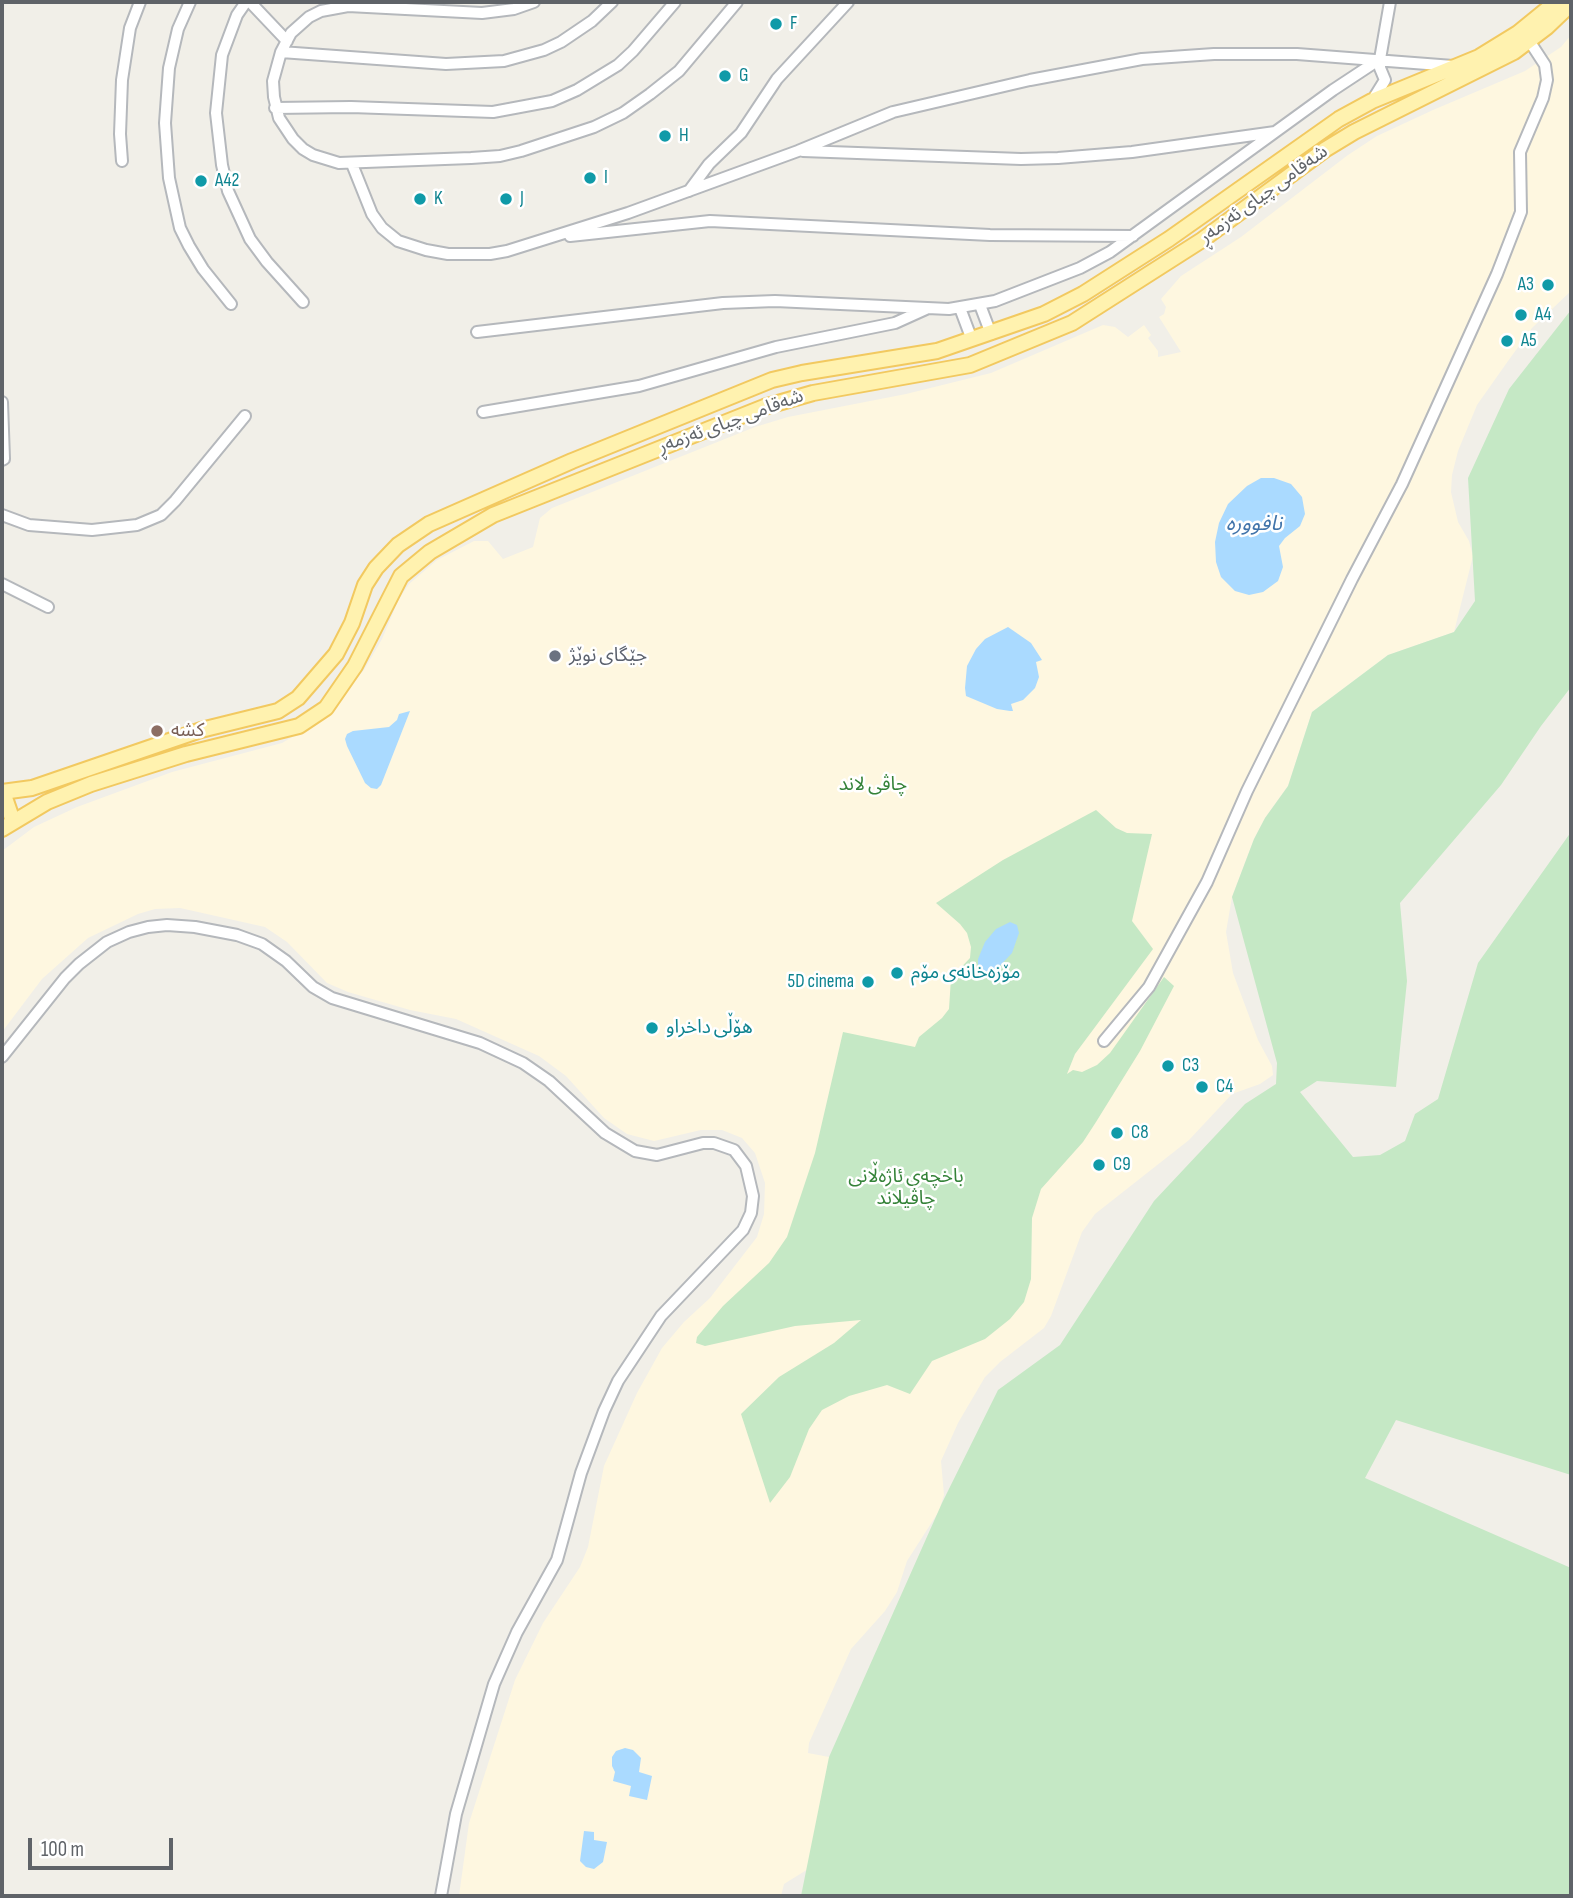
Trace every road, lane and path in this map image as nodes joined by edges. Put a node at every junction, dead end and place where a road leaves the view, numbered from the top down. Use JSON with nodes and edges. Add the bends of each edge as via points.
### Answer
{"nodes":[{"id":1,"x":140,"y":2,"type":"edge"},
{"id":2,"x":190,"y":2,"type":"edge"},
{"id":3,"x":248,"y":2,"type":"edge"},
{"id":4,"x":534,"y":2,"type":"edge"},
{"id":5,"x":612,"y":2,"type":"edge"},
{"id":6,"x":676,"y":2,"type":"edge"},
{"id":7,"x":737,"y":2,"type":"edge"},
{"id":8,"x":848,"y":2,"type":"edge"},
{"id":9,"x":1390,"y":2,"type":"edge"},
{"id":10,"x":1556,"y":2,"type":"edge"},
{"id":11,"x":1571,"y":4,"type":"edge"},
{"id":12,"x":287,"y":41,"type":"junction"},
{"id":13,"x":1530,"y":42,"type":"junction"},
{"id":14,"x":281,"y":52,"type":"junction"},
{"id":15,"x":1380,"y":59,"type":"junction"},
{"id":16,"x":1461,"y":73,"type":"junction"},
{"id":17,"x":1385,"y":76,"type":"junction"},
{"id":18,"x":1351,"y":79,"type":"junction"},
{"id":19,"x":1372,"y":101,"type":"junction"},
{"id":20,"x":275,"y":107,"type":"junction"},
{"id":21,"x":1277,"y":131,"type":"junction"},
{"id":22,"x":798,"y":151,"type":"junction"},
{"id":23,"x":122,"y":160,"type":"dead end"},
{"id":24,"x":352,"y":164,"type":"junction"},
{"id":25,"x":689,"y":191,"type":"junction"},
{"id":26,"x":1133,"y":236,"type":"junction"},
{"id":27,"x":548,"y":239,"type":"junction"},
{"id":28,"x":303,"y":302,"type":"dead end"},
{"id":29,"x":231,"y":304,"type":"dead end"},
{"id":30,"x":980,"y":305,"type":"junction"},
{"id":31,"x":928,"y":308,"type":"junction"},
{"id":32,"x":960,"y":308,"type":"junction"},
{"id":33,"x":477,"y":332,"type":"dead end"},
{"id":34,"x":991,"y":334,"type":"junction"},
{"id":35,"x":972,"y":340,"type":"junction"},
{"id":36,"x":2,"y":402,"type":"edge"},
{"id":37,"x":483,"y":412,"type":"dead end"},
{"id":38,"x":245,"y":416,"type":"dead end"},
{"id":39,"x":2,"y":460,"type":"edge"},
{"id":40,"x":2,"y":515,"type":"edge"},
{"id":41,"x":2,"y":583,"type":"edge"},
{"id":42,"x":48,"y":607,"type":"dead end"},
{"id":43,"x":2,"y":792,"type":"edge"},
{"id":44,"x":8,"y":825,"type":"edge"},
{"id":45,"x":1104,"y":1041,"type":"dead end"},
{"id":46,"x":2,"y":1057,"type":"edge"},
{"id":47,"x":441,"y":1896,"type":"edge"}],
"edges":[{"from":1,"to":23,"type":"street","via":[[130,28],[122,80]]},
{"from":2,"to":29,"type":"street","via":[[169,68],[165,123],[169,178],[180,228],[203,269]]},
{"from":3,"to":12,"type":"street"},
{"from":3,"to":28,"type":"street","via":[[237,15],[222,55],[216,113],[222,166],[250,239]]},
{"from":4,"to":12,"type":"street","via":[[482,13],[332,8],[309,17]]},
{"from":5,"to":14,"type":"street","via":[[561,42],[505,61],[446,64]]},
{"from":6,"to":20,"type":"street","via":[[618,65],[552,101],[493,112]]},
{"from":7,"to":24,"type":"street","via":[[667,82],[594,127],[500,156]]},
{"from":8,"to":25,"type":"street","via":[[777,79],[741,133]]},
{"from":9,"to":15,"type":"street"},
{"from":10,"to":16,"type":"main road","name":"شەقامی چیای ئەزمەڕ"},
{"from":11,"to":13,"type":"main road","name":"شەقامی چیای ئەزمەڕ"},
{"from":12,"to":14,"type":"street"},
{"from":13,"to":16,"type":"main road","name":"شەقامی چیای ئەزمەڕ"},
{"from":13,"to":45,"type":"street","via":[[1545,65],[1547,80],[1520,152],[1521,212],[1497,274],[1402,484],[1247,792],[1207,882],[1149,987]]},
{"from":14,"to":20,"type":"street","via":[[273,81]]},
{"from":15,"to":16,"type":"street"},
{"from":15,"to":17,"type":"street"},
{"from":15,"to":18,"type":"street"},
{"from":15,"to":22,"type":"street","via":[[1297,54],[1142,59],[906,108]]},
{"from":16,"to":19,"type":"main road","name":"شەقامی چیای ئەزمەڕ"},
{"from":16,"to":44,"type":"main road","name":"شەقامی چیای ئەزمەڕ","via":[[1326,149],[1202,240],[1072,323],[970,365],[813,393],[764,407],[492,515],[430,552],[401,576],[355,666],[326,708],[299,726],[91,784]]},
{"from":17,"to":18,"type":"street","via":[[1375,72]]},
{"from":17,"to":19,"type":"street"},
{"from":18,"to":21,"type":"street"},
{"from":19,"to":34,"type":"main road","name":"شەقامی چیای ئەزمەڕ","via":[[1083,294]]},
{"from":20,"to":24,"type":"street","via":[[285,129],[303,149]]},
{"from":21,"to":22,"type":"street","via":[[1058,158]]},
{"from":21,"to":26,"type":"street"},
{"from":22,"to":25,"type":"street"},
{"from":24,"to":27,"type":"street","via":[[372,214],[398,241],[466,256]]},
{"from":25,"to":27,"type":"street"},
{"from":26,"to":27,"type":"street","via":[[989,235],[710,220]]},
{"from":26,"to":30,"type":"street","via":[[1080,268]]},
{"from":30,"to":32,"type":"street"},
{"from":30,"to":34,"type":"street"},
{"from":31,"to":32,"type":"street"},
{"from":31,"to":33,"type":"street","via":[[749,302]]},
{"from":31,"to":37,"type":"street","via":[[895,323],[776,347],[639,386]]},
{"from":32,"to":35,"type":"street"},
{"from":34,"to":35,"type":"main road","name":"شەقامی چیای ئەزمەڕ"},
{"from":35,"to":43,"type":"main road","name":"شەقامی چیای ئەزمەڕ","via":[[937,351],[772,380],[429,524],[398,545],[376,568],[336,654],[287,706],[201,730],[40,786]]},
{"from":36,"to":39,"type":"street"},
{"from":38,"to":40,"type":"street","via":[[175,501],[161,515],[137,525],[92,530],[29,525]]},
{"from":41,"to":42,"type":"street"},
{"from":43,"to":44,"type":"main road"},
{"from":46,"to":47,"type":"street","via":[[65,978],[107,943],[157,926],[204,928],[262,944],[332,998],[480,1044],[523,1063],[605,1133],[635,1151],[657,1155],[714,1143],[734,1150],[746,1166],[752,1196],[743,1230],[661,1316],[604,1411],[557,1560],[494,1684],[456,1814]]}]}
